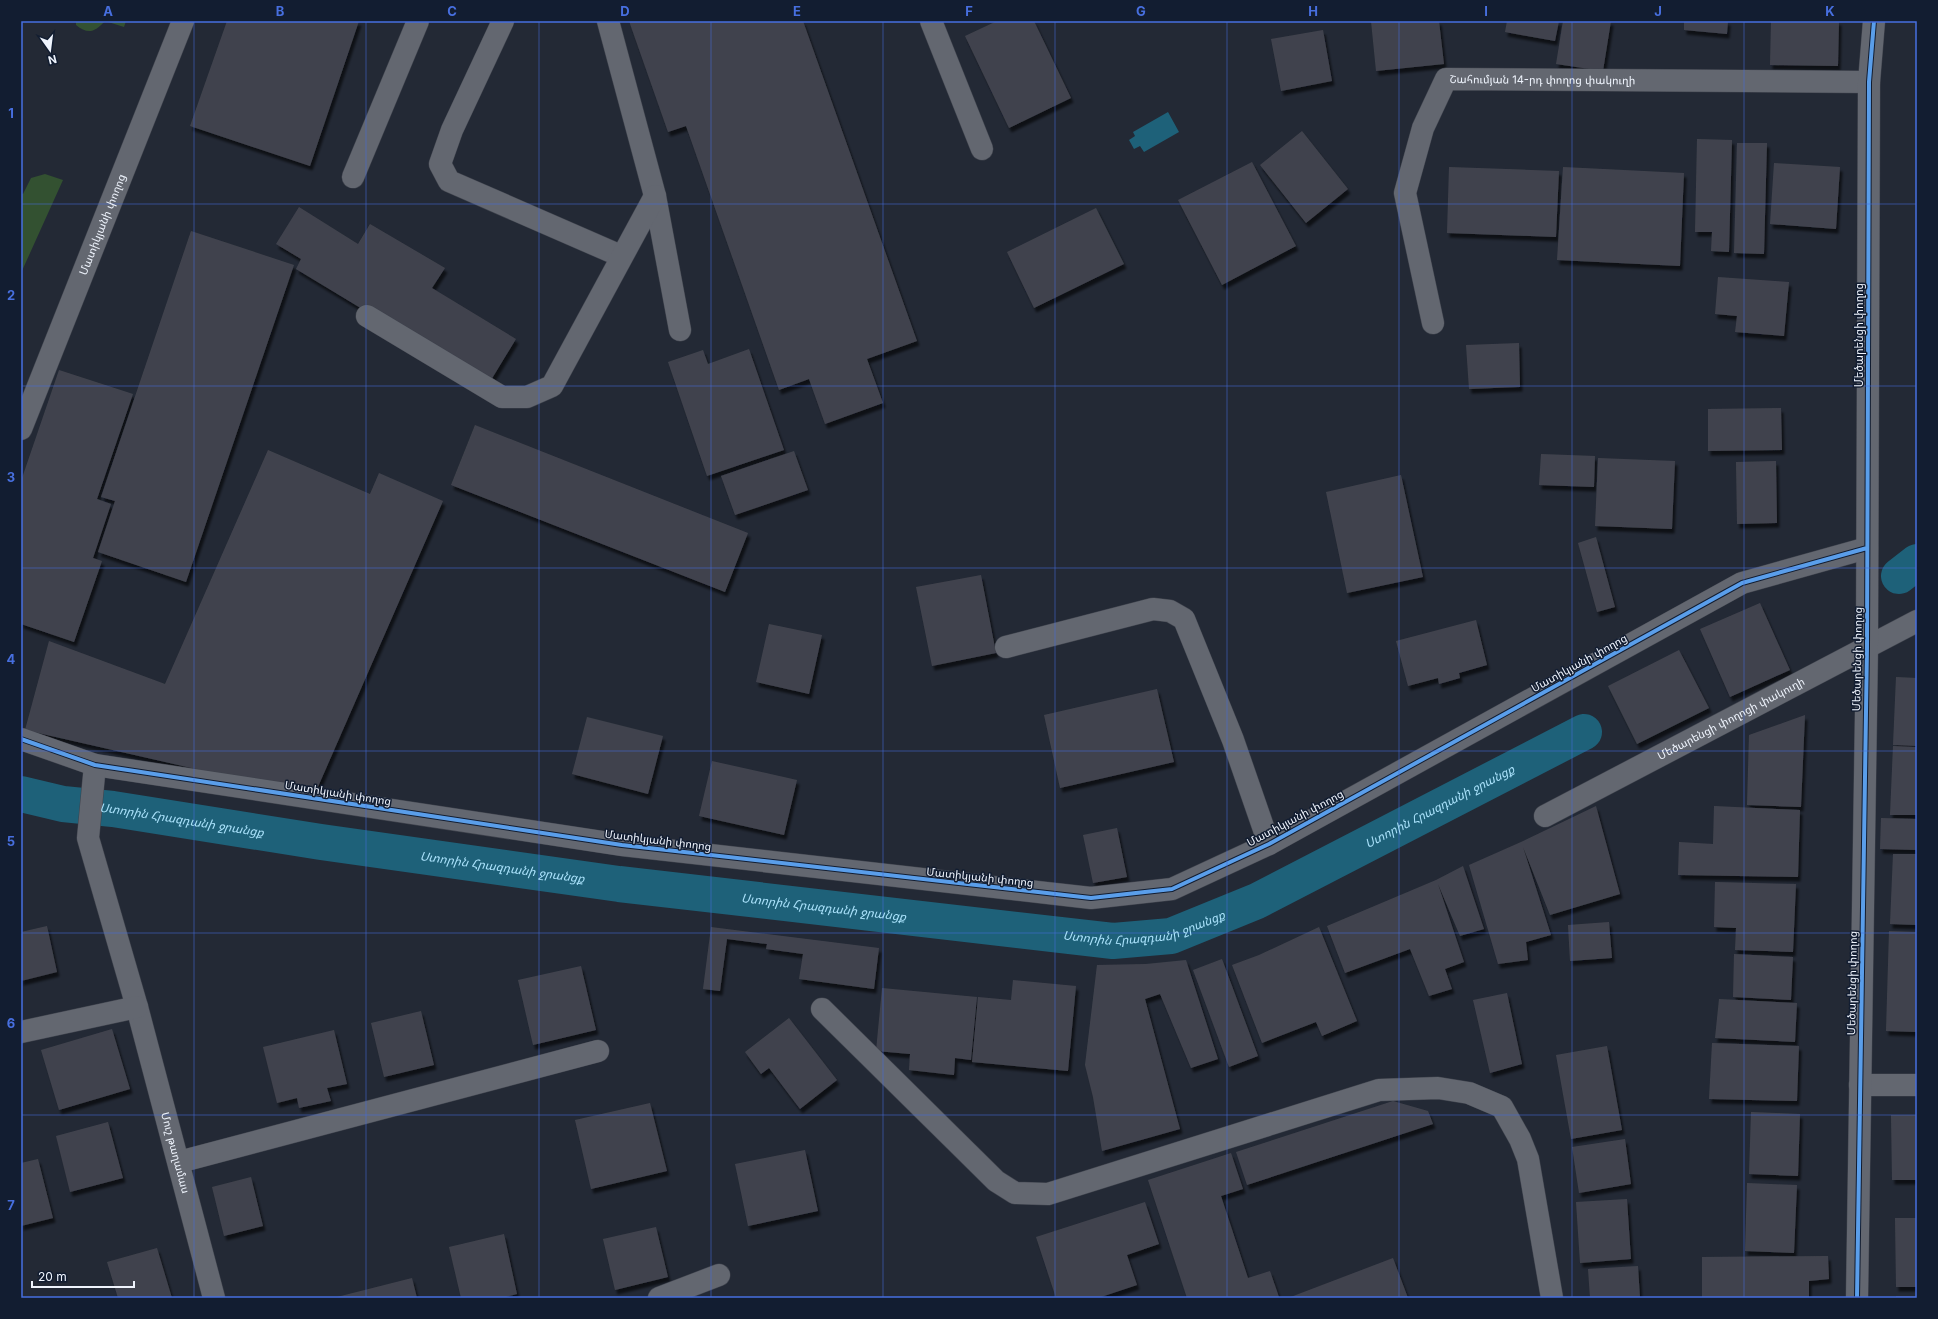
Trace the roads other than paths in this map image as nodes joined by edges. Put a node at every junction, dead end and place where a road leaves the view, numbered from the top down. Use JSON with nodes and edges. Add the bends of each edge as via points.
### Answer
{"nodes":[{"id":1,"x":183,"y":21,"type":"edge"},
{"id":2,"x":418,"y":21,"type":"edge"},
{"id":3,"x":503,"y":21,"type":"edge"},
{"id":4,"x":608,"y":21,"type":"edge"},
{"id":5,"x":931,"y":21,"type":"edge"},
{"id":6,"x":1874,"y":21,"type":"edge"},
{"id":7,"x":1869,"y":82,"type":"junction"},
{"id":8,"x":982,"y":149,"type":"dead end"},
{"id":9,"x":354,"y":177,"type":"dead end"},
{"id":10,"x":654,"y":196,"type":"junction"},
{"id":11,"x":621,"y":256,"type":"junction"},
{"id":12,"x":367,"y":316,"type":"dead end"},
{"id":13,"x":1433,"y":323,"type":"dead end"},
{"id":14,"x":680,"y":330,"type":"dead end"},
{"id":15,"x":21,"y":429,"type":"edge"},
{"id":16,"x":1867,"y":548,"type":"junction"},
{"id":17,"x":1917,"y":621,"type":"edge"},
{"id":18,"x":1006,"y":647,"type":"dead end"},
{"id":19,"x":1867,"y":647,"type":"junction"},
{"id":20,"x":21,"y":739,"type":"edge"},
{"id":21,"x":95,"y":765,"type":"junction"},
{"id":22,"x":1545,"y":816,"type":"dead end"},
{"id":23,"x":1269,"y":844,"type":"junction"},
{"id":24,"x":137,"y":1007,"type":"junction"},
{"id":25,"x":822,"y":1009,"type":"dead end"},
{"id":26,"x":21,"y":1032,"type":"edge"},
{"id":27,"x":598,"y":1051,"type":"dead end"},
{"id":28,"x":1860,"y":1085,"type":"junction"},
{"id":29,"x":1917,"y":1085,"type":"edge"},
{"id":30,"x":179,"y":1162,"type":"junction"},
{"id":31,"x":719,"y":1274,"type":"dead end"},
{"id":32,"x":214,"y":1298,"type":"edge"},
{"id":33,"x":659,"y":1298,"type":"edge"},
{"id":34,"x":1552,"y":1298,"type":"edge"},
{"id":35,"x":1857,"y":1298,"type":"edge"}],
"edges":[{"from":1,"to":15,"type":"street","name":"Մատիկյանի փողոց"},
{"from":2,"to":9,"type":"street"},
{"from":3,"to":11,"type":"street","via":[[452,130],[440,164],[449,181]]},
{"from":4,"to":10,"type":"street"},
{"from":5,"to":8,"type":"street"},
{"from":6,"to":7,"type":"street","name":"Մեծարենցի փողոց"},
{"from":7,"to":13,"type":"street","name":"Շահումյան 14-րդ փողոց փակուղի","via":[[1446,79],[1423,128],[1405,193]]},
{"from":7,"to":16,"type":"street","name":"Մեծարենցի փողոց"},
{"from":10,"to":11,"type":"street"},
{"from":10,"to":14,"type":"street"},
{"from":11,"to":12,"type":"street","via":[[552,386],[527,397],[502,398]]},
{"from":16,"to":19,"type":"street","name":"Մեծարենցի փողոց"},
{"from":16,"to":23,"type":"street","name":"Մատիկյանի փողոց","via":[[1742,583]]},
{"from":17,"to":19,"type":"street","name":"Մեծարենցի փողոցի փակուղի"},
{"from":18,"to":23,"type":"street","via":[[1153,609],[1170,611],[1184,619],[1232,740]]},
{"from":19,"to":22,"type":"street","name":"Մեծարենցի փողոցի փակուղի"},
{"from":19,"to":28,"type":"street","name":"Մեծարենցի փողոց"},
{"from":20,"to":21,"type":"street","name":"Մատիկյանի փողոց"},
{"from":21,"to":23,"type":"street","name":"Մատիկյանի փողոց","via":[[622,845],[1091,898],[1172,889]]},
{"from":21,"to":24,"type":"street","name":"Մուշ թաղամաս","via":[[88,838]]},
{"from":24,"to":26,"type":"street"},
{"from":24,"to":30,"type":"street","name":"Մուշ թաղամաս"},
{"from":25,"to":34,"type":"street","via":[[996,1181],[1015,1192],[1048,1194],[1379,1090],[1438,1088],[1475,1096],[1502,1107],[1528,1159]]},
{"from":27,"to":30,"type":"street"},
{"from":28,"to":29,"type":"street"},
{"from":28,"to":35,"type":"street","name":"Մեծարենցի փողոց"},
{"from":30,"to":32,"type":"street","name":"Մուշ թաղամաս"},
{"from":31,"to":33,"type":"street"}]}
